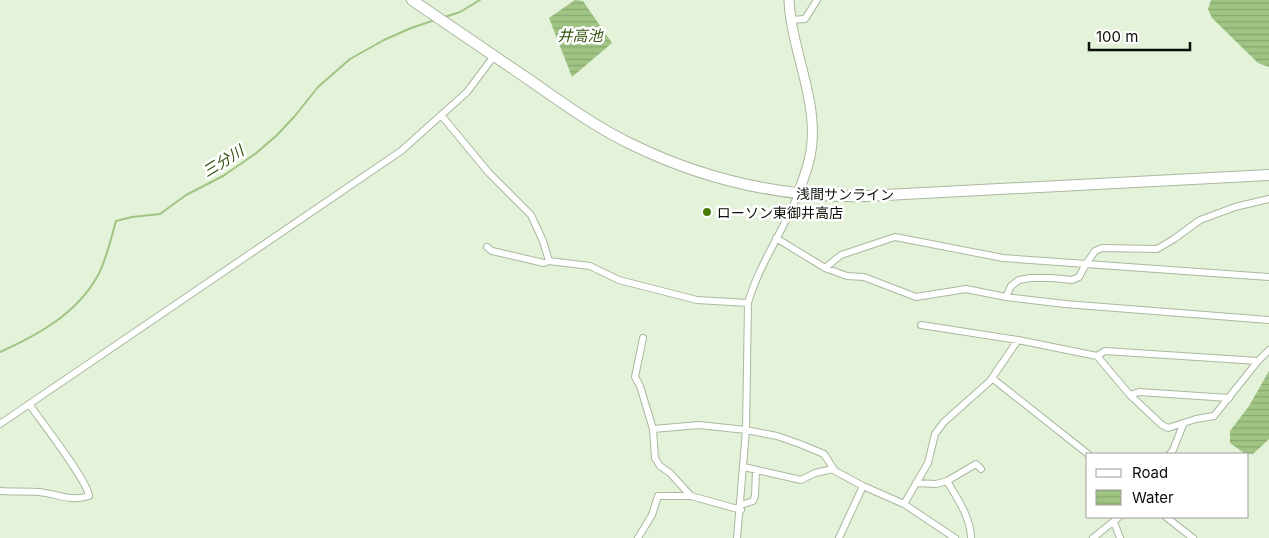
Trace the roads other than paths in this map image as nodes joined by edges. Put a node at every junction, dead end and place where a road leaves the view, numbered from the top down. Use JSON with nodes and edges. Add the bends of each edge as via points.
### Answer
{"nodes":[{"id":1,"x":412,"y":0,"type":"edge"},
{"id":2,"x":789,"y":0,"type":"edge"},
{"id":3,"x":817,"y":0,"type":"edge"},
{"id":4,"x":790,"y":20,"type":"junction"},
{"id":5,"x":494,"y":56,"type":"junction"},
{"id":6,"x":441,"y":115,"type":"junction"},
{"id":7,"x":1269,"y":175,"type":"edge"},
{"id":8,"x":798,"y":194,"type":"junction"},
{"id":9,"x":1269,"y":199,"type":"edge"},
{"id":10,"x":776,"y":238,"type":"junction"},
{"id":11,"x":487,"y":247,"type":"dead end"},
{"id":12,"x":549,"y":261,"type":"junction"},
{"id":13,"x":1086,"y":264,"type":"junction"},
{"id":14,"x":824,"y":268,"type":"junction"},
{"id":15,"x":1269,"y":277,"type":"edge"},
{"id":16,"x":1006,"y":296,"type":"junction"},
{"id":17,"x":748,"y":304,"type":"junction"},
{"id":18,"x":1269,"y":320,"type":"edge"},
{"id":19,"x":921,"y":325,"type":"dead end"},
{"id":20,"x":643,"y":338,"type":"dead end"},
{"id":21,"x":1018,"y":340,"type":"junction"},
{"id":22,"x":1269,"y":350,"type":"edge"},
{"id":23,"x":1097,"y":356,"type":"junction"},
{"id":24,"x":1258,"y":362,"type":"junction"},
{"id":25,"x":992,"y":378,"type":"junction"},
{"id":26,"x":1130,"y":395,"type":"junction"},
{"id":27,"x":1229,"y":398,"type":"junction"},
{"id":28,"x":29,"y":404,"type":"junction"},
{"id":29,"x":0,"y":424,"type":"edge"},
{"id":30,"x":1183,"y":424,"type":"junction"},
{"id":31,"x":653,"y":429,"type":"junction"},
{"id":32,"x":746,"y":430,"type":"junction"},
{"id":33,"x":1087,"y":453,"type":"edge"},
{"id":34,"x":1171,"y":453,"type":"edge"},
{"id":35,"x":744,"y":467,"type":"junction"},
{"id":36,"x":833,"y":469,"type":"junction"},
{"id":37,"x":981,"y":469,"type":"dead end"},
{"id":38,"x":756,"y":470,"type":"junction"},
{"id":39,"x":947,"y":481,"type":"junction"},
{"id":40,"x":916,"y":483,"type":"junction"},
{"id":41,"x":863,"y":486,"type":"junction"},
{"id":42,"x":0,"y":491,"type":"edge"},
{"id":43,"x":691,"y":496,"type":"junction"},
{"id":44,"x":904,"y":504,"type":"junction"},
{"id":45,"x":741,"y":508,"type":"junction"},
{"id":46,"x":1167,"y":518,"type":"edge"},
{"id":47,"x":1116,"y":519,"type":"edge"},
{"id":48,"x":638,"y":538,"type":"edge"},
{"id":49,"x":737,"y":538,"type":"edge"},
{"id":50,"x":839,"y":538,"type":"edge"},
{"id":51,"x":955,"y":538,"type":"edge"},
{"id":52,"x":971,"y":538,"type":"edge"},
{"id":53,"x":1093,"y":538,"type":"edge"},
{"id":54,"x":1120,"y":538,"type":"edge"},
{"id":55,"x":1193,"y":538,"type":"edge"}],
"edges":[{"from":1,"to":5,"type":"main road","name":"浅間サンライン"},
{"from":2,"to":4,"type":"street"},
{"from":3,"to":4,"type":"street","via":[[805,20]]},
{"from":4,"to":8,"type":"street","via":[[812,128],[811,148]]},
{"from":5,"to":6,"type":"street","via":[[467,92]]},
{"from":5,"to":8,"type":"main road","name":"浅間サンライン","via":[[591,122],[648,152],[709,176]]},
{"from":6,"to":12,"type":"street","via":[[489,173],[531,215]]},
{"from":6,"to":28,"type":"street","via":[[401,152]]},
{"from":7,"to":8,"type":"main road","name":"浅間サンライン","via":[[905,195],[843,197]]},
{"from":8,"to":10,"type":"street"},
{"from":9,"to":13,"type":"street","via":[[1200,220],[1157,249],[1102,248],[1095,251]]},
{"from":10,"to":14,"type":"street"},
{"from":10,"to":17,"type":"street","via":[[753,285]]},
{"from":11,"to":12,"type":"street","via":[[512,256],[544,263]]},
{"from":12,"to":17,"type":"street","via":[[590,266],[619,280],[697,300]]},
{"from":13,"to":14,"type":"street","via":[[1003,258],[895,237],[841,255]]},
{"from":13,"to":15,"type":"street"},
{"from":13,"to":16,"type":"street","via":[[1079,277],[1072,280],[1019,280]]},
{"from":14,"to":16,"type":"street","via":[[847,276],[864,277],[916,296],[966,289]]},
{"from":16,"to":18,"type":"street","via":[[1065,304]]},
{"from":17,"to":32,"type":"street"},
{"from":19,"to":21,"type":"street"},
{"from":20,"to":31,"type":"street","via":[[635,377]]},
{"from":21,"to":23,"type":"street"},
{"from":21,"to":25,"type":"street"},
{"from":22,"to":24,"type":"street"},
{"from":23,"to":24,"type":"street","via":[[1105,350]]},
{"from":23,"to":26,"type":"street"},
{"from":24,"to":27,"type":"street"},
{"from":25,"to":33,"type":"street"},
{"from":25,"to":40,"type":"street","via":[[935,434],[928,463]]},
{"from":26,"to":27,"type":"street","via":[[1139,392]]},
{"from":26,"to":30,"type":"street","via":[[1162,425],[1168,428]]},
{"from":27,"to":30,"type":"street","via":[[1214,416]]},
{"from":28,"to":29,"type":"street"},
{"from":28,"to":42,"type":"street","via":[[79,476],[89,496],[70,499],[40,492]]},
{"from":30,"to":34,"type":"street"},
{"from":31,"to":32,"type":"street","via":[[699,424]]},
{"from":31,"to":43,"type":"street","via":[[655,458]]},
{"from":32,"to":35,"type":"street"},
{"from":32,"to":36,"type":"street","via":[[777,436],[824,454]]},
{"from":35,"to":38,"type":"street"},
{"from":35,"to":45,"type":"street"},
{"from":36,"to":38,"type":"street","via":[[801,480]]},
{"from":36,"to":41,"type":"street"},
{"from":37,"to":39,"type":"street","via":[[976,464]]},
{"from":38,"to":45,"type":"street","via":[[756,496]]},
{"from":39,"to":40,"type":"street"},
{"from":39,"to":52,"type":"street","via":[[964,512]]},
{"from":40,"to":44,"type":"street"},
{"from":41,"to":44,"type":"street"},
{"from":41,"to":50,"type":"street"},
{"from":43,"to":45,"type":"street"},
{"from":43,"to":48,"type":"street","via":[[658,496],[652,515]]},
{"from":44,"to":51,"type":"street"},
{"from":45,"to":49,"type":"street"},
{"from":46,"to":55,"type":"street"},
{"from":47,"to":53,"type":"street"},
{"from":47,"to":54,"type":"street"}]}
